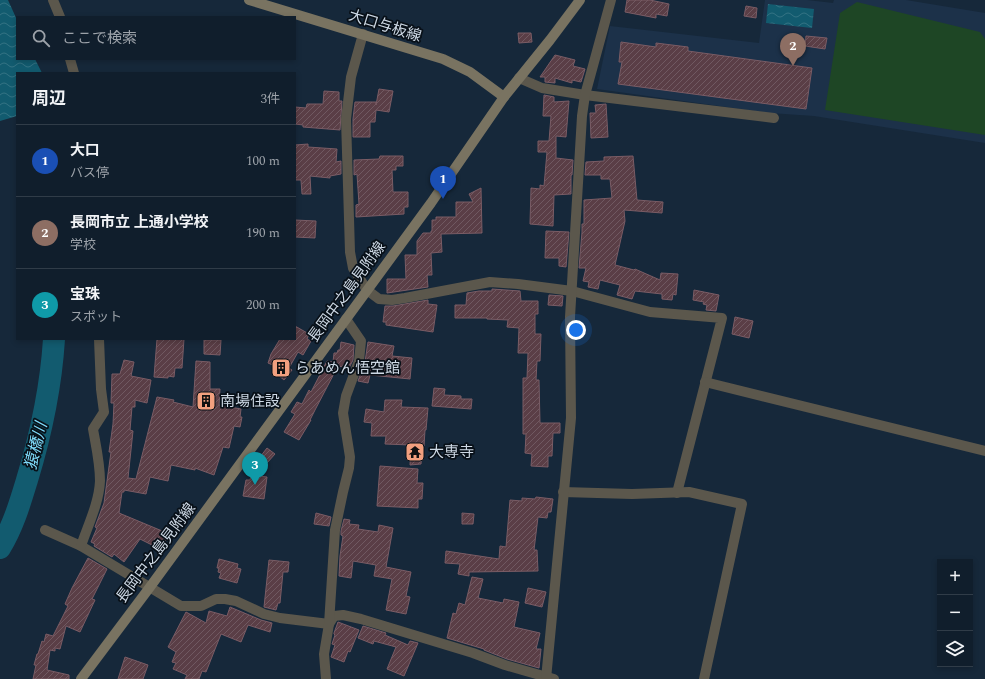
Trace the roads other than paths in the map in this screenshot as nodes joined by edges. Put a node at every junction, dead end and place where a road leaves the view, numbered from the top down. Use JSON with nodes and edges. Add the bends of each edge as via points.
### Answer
{"nodes":[{"id":1,"x":53,"y":0,"type":"edge"},
{"id":2,"x":249,"y":0,"type":"edge"},
{"id":3,"x":580,"y":0,"type":"edge"},
{"id":4,"x":611,"y":0,"type":"edge"},
{"id":5,"x":60,"y":16,"type":"edge"},
{"id":6,"x":363,"y":34,"type":"junction"},
{"id":7,"x":70,"y":60,"type":"edge"},
{"id":8,"x":74,"y":72,"type":"edge"},
{"id":9,"x":519,"y":78,"type":"junction"},
{"id":10,"x":585,"y":95,"type":"junction"},
{"id":11,"x":504,"y":97,"type":"junction"},
{"id":12,"x":774,"y":118,"type":"dead end"},
{"id":13,"x":367,"y":290,"type":"junction"},
{"id":14,"x":572,"y":291,"type":"junction"},
{"id":15,"x":346,"y":319,"type":"junction"},
{"id":16,"x":99,"y":340,"type":"edge"},
{"id":17,"x":705,"y":382,"type":"junction"},
{"id":18,"x":985,"y":451,"type":"edge"},
{"id":19,"x":563,"y":492,"type":"junction"},
{"id":20,"x":677,"y":492,"type":"junction"},
{"id":21,"x":45,"y":530,"type":"dead end"},
{"id":22,"x":81,"y":546,"type":"junction"},
{"id":23,"x":150,"y":587,"type":"junction"},
{"id":24,"x":329,"y":624,"type":"junction"},
{"id":25,"x":549,"y":678,"type":"edge"},
{"id":26,"x":81,"y":679,"type":"edge"},
{"id":27,"x":326,"y":679,"type":"edge"},
{"id":28,"x":704,"y":679,"type":"edge"}],
"edges":[{"from":1,"to":5,"type":"street"},
{"from":2,"to":6,"type":"main road","name":"大口与板線"},
{"from":3,"to":9,"type":"main road","name":"長岡中之島見附線"},
{"from":4,"to":10,"type":"street"},
{"from":6,"to":11,"type":"main road","name":"大口与板線","via":[[443,59],[470,72]]},
{"from":6,"to":13,"type":"street","via":[[351,77],[346,119],[350,252],[353,268]]},
{"from":7,"to":8,"type":"street"},
{"from":9,"to":10,"type":"street","via":[[542,88]]},
{"from":9,"to":11,"type":"main road","name":"長岡中之島見附線"},
{"from":10,"to":12,"type":"street"},
{"from":10,"to":14,"type":"street"},
{"from":11,"to":13,"type":"main road","name":"長岡中之島見附線"},
{"from":13,"to":14,"type":"street","via":[[379,299],[392,300],[490,282]]},
{"from":13,"to":15,"type":"main road","name":"長岡中之島見附線"},
{"from":14,"to":17,"type":"street","via":[[650,312],[722,318]]},
{"from":14,"to":19,"type":"street","via":[[569,360],[571,418]]},
{"from":15,"to":23,"type":"main road","name":"長岡中之島見附線"},
{"from":15,"to":24,"type":"street","via":[[360,341],[359,361],[346,396],[343,413],[350,457],[335,530]]},
{"from":16,"to":22,"type":"street","via":[[104,412],[93,429],[100,482]]},
{"from":17,"to":18,"type":"street"},
{"from":17,"to":20,"type":"street"},
{"from":19,"to":20,"type":"street"},
{"from":19,"to":25,"type":"street"},
{"from":20,"to":28,"type":"street","via":[[689,492],[742,504]]},
{"from":21,"to":22,"type":"street"},
{"from":22,"to":23,"type":"street"},
{"from":23,"to":24,"type":"street","via":[[181,606],[202,606],[216,599],[225,599],[280,618]]},
{"from":23,"to":26,"type":"main road","name":"長岡中之島見附線"},
{"from":24,"to":25,"type":"street","via":[[334,616],[361,619]]},
{"from":24,"to":27,"type":"street","via":[[324,654]]}]}
